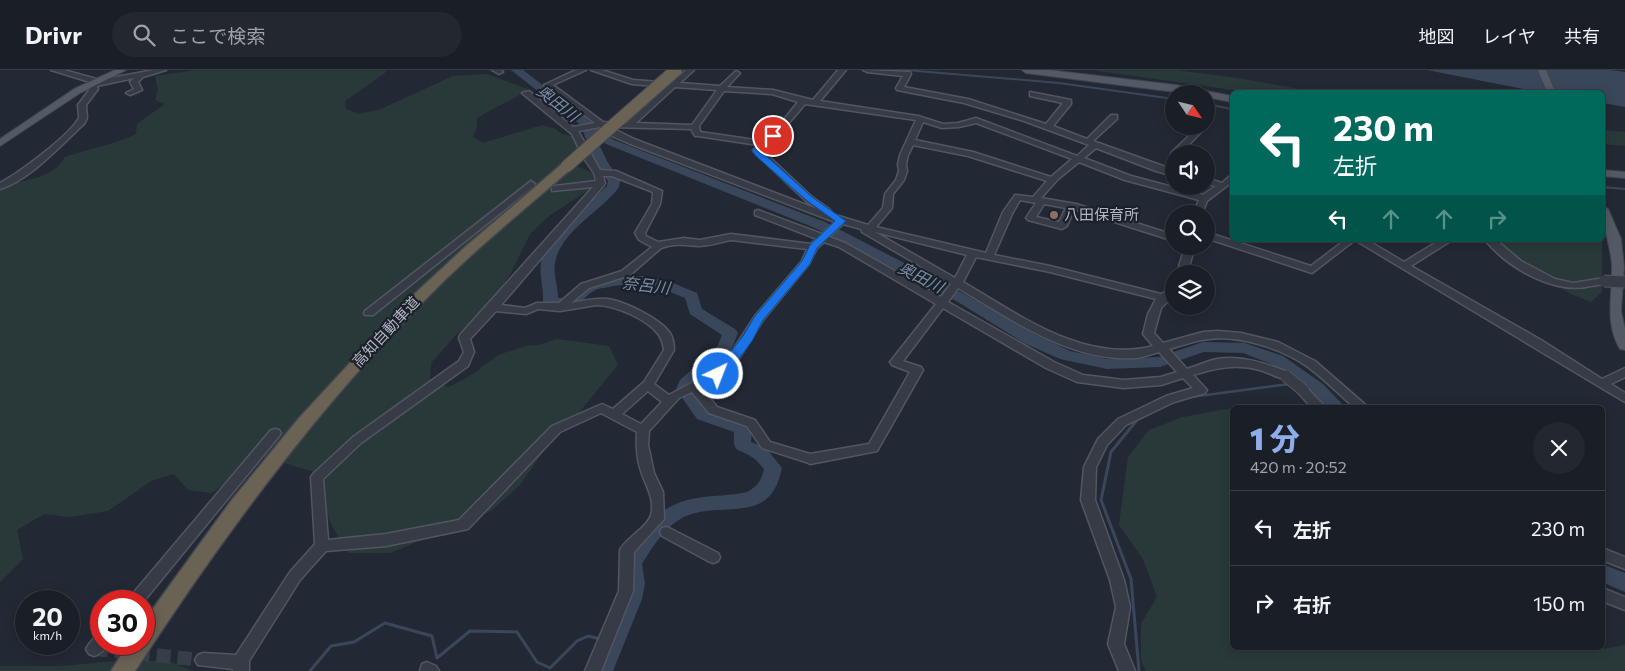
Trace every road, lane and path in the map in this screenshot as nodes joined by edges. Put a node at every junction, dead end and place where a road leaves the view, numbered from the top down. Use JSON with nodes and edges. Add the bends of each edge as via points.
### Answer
{"nodes":[{"id":1,"x":55,"y":70,"type":"edge"},
{"id":2,"x":122,"y":70,"type":"edge"},
{"id":3,"x":162,"y":70,"type":"edge"},
{"id":4,"x":582,"y":70,"type":"edge"},
{"id":5,"x":595,"y":70,"type":"edge"},
{"id":6,"x":676,"y":70,"type":"edge"},
{"id":7,"x":690,"y":70,"type":"edge"},
{"id":8,"x":842,"y":70,"type":"edge"},
{"id":9,"x":867,"y":70,"type":"edge"},
{"id":10,"x":1026,"y":70,"type":"edge"},
{"id":11,"x":1542,"y":70,"type":"edge"},
{"id":12,"x":736,"y":73,"type":"dead end"},
{"id":13,"x":139,"y":77,"type":"junction"},
{"id":14,"x":98,"y":82,"type":"junction"},
{"id":15,"x":673,"y":86,"type":"junction"},
{"id":16,"x":722,"y":88,"type":"junction"},
{"id":17,"x":1550,"y":90,"type":"edge"},
{"id":18,"x":130,"y":93,"type":"dead end"},
{"id":19,"x":526,"y":94,"type":"dead end"},
{"id":20,"x":1033,"y":94,"type":"dead end"},
{"id":21,"x":1215,"y":97,"type":"edge"},
{"id":22,"x":1230,"y":100,"type":"edge"},
{"id":23,"x":1230,"y":100,"type":"edge"},
{"id":24,"x":803,"y":101,"type":"junction"},
{"id":25,"x":815,"y":103,"type":"junction"},
{"id":26,"x":1114,"y":116,"type":"dead end"},
{"id":27,"x":920,"y":120,"type":"junction"},
{"id":28,"x":601,"y":124,"type":"junction"},
{"id":29,"x":630,"y":124,"type":"junction"},
{"id":30,"x":694,"y":127,"type":"junction"},
{"id":31,"x":1047,"y":128,"type":"junction"},
{"id":32,"x":572,"y":130,"type":"junction"},
{"id":33,"x":1194,"y":135,"type":"edge"},
{"id":34,"x":910,"y":142,"type":"junction"},
{"id":35,"x":0,"y":143,"type":"edge"},
{"id":36,"x":766,"y":144,"type":"junction"},
{"id":37,"x":1092,"y":144,"type":"junction"},
{"id":38,"x":581,"y":145,"type":"junction"},
{"id":39,"x":1183,"y":145,"type":"edge"},
{"id":40,"x":591,"y":148,"type":"dead end"},
{"id":41,"x":1077,"y":159,"type":"junction"},
{"id":42,"x":1165,"y":164,"type":"edge"},
{"id":43,"x":567,"y":166,"type":"joint"},
{"id":44,"x":1160,"y":169,"type":"junction"},
{"id":45,"x":1165,"y":170,"type":"edge"},
{"id":46,"x":598,"y":173,"type":"junction"},
{"id":47,"x":1605,"y":173,"type":"edge"},
{"id":48,"x":1625,"y":174,"type":"edge"},
{"id":49,"x":1053,"y":180,"type":"junction"},
{"id":50,"x":1215,"y":182,"type":"edge"},
{"id":51,"x":601,"y":183,"type":"junction"},
{"id":52,"x":1229,"y":183,"type":"edge"},
{"id":53,"x":531,"y":184,"type":"dead end"},
{"id":54,"x":0,"y":186,"type":"edge"},
{"id":55,"x":555,"y":188,"type":"dead end"},
{"id":56,"x":1203,"y":198,"type":"junction"},
{"id":57,"x":1038,"y":201,"type":"junction"},
{"id":58,"x":1200,"y":205,"type":"edge"},
{"id":59,"x":1071,"y":206,"type":"junction"},
{"id":60,"x":758,"y":213,"type":"dead end"},
{"id":61,"x":1605,"y":215,"type":"edge"},
{"id":62,"x":839,"y":223,"type":"junction"},
{"id":63,"x":853,"y":224,"type":"junction"},
{"id":64,"x":1610,"y":226,"type":"junction"},
{"id":65,"x":871,"y":227,"type":"junction"},
{"id":66,"x":1625,"y":229,"type":"edge"},
{"id":67,"x":1165,"y":235,"type":"edge"},
{"id":68,"x":825,"y":236,"type":"junction"},
{"id":69,"x":1215,"y":238,"type":"edge"},
{"id":70,"x":1348,"y":242,"type":"edge"},
{"id":71,"x":1363,"y":242,"type":"edge"},
{"id":72,"x":1444,"y":242,"type":"edge"},
{"id":73,"x":1492,"y":242,"type":"edge"},
{"id":74,"x":658,"y":246,"type":"junction"},
{"id":75,"x":813,"y":247,"type":"junction"},
{"id":76,"x":973,"y":253,"type":"junction"},
{"id":77,"x":990,"y":256,"type":"junction"},
{"id":78,"x":1404,"y":266,"type":"junction"},
{"id":79,"x":958,"y":282,"type":"junction"},
{"id":80,"x":1625,"y":282,"type":"edge"},
{"id":81,"x":1165,"y":295,"type":"edge"},
{"id":82,"x":1161,"y":297,"type":"junction"},
{"id":83,"x":943,"y":301,"type":"junction"},
{"id":84,"x":564,"y":304,"type":"junction"},
{"id":85,"x":493,"y":307,"type":"junction"},
{"id":86,"x":369,"y":313,"type":"dead end"},
{"id":87,"x":1620,"y":313,"type":"edge"},
{"id":88,"x":1625,"y":346,"type":"edge"},
{"id":89,"x":1160,"y":349,"type":"junction"},
{"id":90,"x":1183,"y":372,"type":"junction"},
{"id":91,"x":1625,"y":372,"type":"edge"},
{"id":92,"x":1603,"y":383,"type":"junction"},
{"id":93,"x":648,"y":385,"type":"junction"},
{"id":94,"x":691,"y":388,"type":"junction"},
{"id":95,"x":1303,"y":390,"type":"edge"},
{"id":96,"x":1303,"y":390,"type":"edge"},
{"id":97,"x":672,"y":398,"type":"junction"},
{"id":98,"x":1625,"y":398,"type":"edge"},
{"id":99,"x":1317,"y":405,"type":"edge"},
{"id":100,"x":1359,"y":405,"type":"edge"},
{"id":101,"x":614,"y":416,"type":"junction"},
{"id":102,"x":643,"y":430,"type":"junction"},
{"id":103,"x":275,"y":434,"type":"dead end"},
{"id":104,"x":667,"y":532,"type":"dead end"},
{"id":105,"x":322,"y":546,"type":"junction"},
{"id":106,"x":1605,"y":555,"type":"edge"},
{"id":107,"x":713,"y":557,"type":"dead end"},
{"id":108,"x":1625,"y":563,"type":"edge"},
{"id":109,"x":143,"y":590,"type":"edge"},
{"id":110,"x":1605,"y":595,"type":"edge"},
{"id":111,"x":1625,"y":604,"type":"edge"},
{"id":112,"x":155,"y":622,"type":"edge"},
{"id":113,"x":133,"y":655,"type":"edge"},
{"id":114,"x":203,"y":660,"type":"tunnel mouth"},
{"id":115,"x":241,"y":667,"type":"edge"},
{"id":116,"x":122,"y":671,"type":"edge"},
{"id":117,"x":593,"y":671,"type":"edge"},
{"id":118,"x":1127,"y":671,"type":"edge"}],
"edges":[{"from":1,"to":14,"type":"street"},
{"from":2,"to":14,"type":"main road"},
{"from":3,"to":13,"type":"street"},
{"from":4,"to":28,"type":"street","via":[[548,86]]},
{"from":5,"to":15,"type":"street","via":[[632,82]]},
{"from":6,"to":43,"type":"highway","name":"高知自動車道","bridge":true},
{"from":7,"to":15,"type":"street"},
{"from":8,"to":25,"type":"street"},
{"from":9,"to":31,"type":"street","via":[[907,74],[900,88],[965,101]]},
{"from":10,"to":22,"type":"main road","via":[[1176,88]]},
{"from":11,"to":17,"type":"main road"},
{"from":12,"to":16,"type":"street"},
{"from":13,"to":14,"type":"street"},
{"from":13,"to":18,"type":"street","via":[[134,82],[138,90]]},
{"from":14,"to":35,"type":"main road","via":[[58,103]]},
{"from":14,"to":54,"type":"street","via":[[82,105],[81,122],[16,177]]},
{"from":15,"to":16,"type":"street"},
{"from":15,"to":29,"type":"street"},
{"from":16,"to":24,"type":"street","via":[[773,92]]},
{"from":16,"to":30,"type":"street"},
{"from":19,"to":32,"type":"street"},
{"from":20,"to":31,"type":"street","via":[[1068,102]]},
{"from":21,"to":23,"type":"street"},
{"from":24,"to":25,"type":"street"},
{"from":24,"to":36,"type":"street"},
{"from":25,"to":27,"type":"street"},
{"from":26,"to":37,"type":"street"},
{"from":27,"to":34,"type":"street"},
{"from":27,"to":41,"type":"street","via":[[942,126],[976,120]]},
{"from":28,"to":29,"type":"street"},
{"from":28,"to":32,"type":"street"},
{"from":28,"to":62,"type":"street","via":[[644,147]]},
{"from":29,"to":30,"type":"street"},
{"from":30,"to":36,"type":"street","via":[[698,134]]},
{"from":31,"to":37,"type":"street"},
{"from":32,"to":38,"type":"street"},
{"from":33,"to":39,"type":"street"},
{"from":34,"to":49,"type":"street","via":[[970,154]]},
{"from":34,"to":65,"type":"street","via":[[900,180],[888,194],[887,208]]},
{"from":36,"to":62,"type":"street","via":[[757,150],[759,154]]},
{"from":37,"to":41,"type":"street"},
{"from":37,"to":44,"type":"street"},
{"from":38,"to":40,"type":"street"},
{"from":38,"to":46,"type":"street"},
{"from":41,"to":49,"type":"street"},
{"from":41,"to":56,"type":"street","via":[[1128,178]]},
{"from":42,"to":44,"type":"street"},
{"from":43,"to":112,"type":"highway","name":"高知自動車道","via":[[447,270],[365,354],[293,436],[231,515]]},
{"from":44,"to":45,"type":"street"},
{"from":46,"to":51,"type":"street"},
{"from":46,"to":74,"type":"street","via":[[613,173],[658,191],[656,204],[640,233],[642,238]]},
{"from":47,"to":48,"type":"main road"},
{"from":49,"to":57,"type":"street"},
{"from":50,"to":52,"type":"street"},
{"from":51,"to":55,"type":"street"},
{"from":51,"to":85,"type":"street"},
{"from":52,"to":56,"type":"street"},
{"from":53,"to":86,"type":"street"},
{"from":56,"to":58,"type":"street"},
{"from":57,"to":59,"type":"street"},
{"from":57,"to":59,"type":"street","via":[[1031,218],[1062,226]]},
{"from":57,"to":77,"type":"street","via":[[1018,197],[1008,212]]},
{"from":59,"to":67,"type":"street"},
{"from":60,"to":68,"type":"street"},
{"from":61,"to":64,"type":"main road"},
{"from":62,"to":63,"type":"street"},
{"from":62,"to":68,"type":"street"},
{"from":63,"to":65,"type":"street"},
{"from":63,"to":79,"type":"street"},
{"from":64,"to":66,"type":"main road"},
{"from":64,"to":87,"type":"main road","via":[[1615,239]]},
{"from":65,"to":76,"type":"street"},
{"from":68,"to":75,"type":"street"},
{"from":68,"to":83,"type":"street"},
{"from":69,"to":70,"type":"street","via":[[1312,270]]},
{"from":71,"to":78,"type":"street"},
{"from":72,"to":78,"type":"street"},
{"from":73,"to":80,"type":"street","bridge":true,"via":[[1515,263],[1572,286],[1604,281]]},
{"from":74,"to":75,"type":"street","via":[[731,237]]},
{"from":74,"to":84,"type":"street","via":[[626,273],[585,286]]},
{"from":75,"to":94,"type":"street","via":[[806,262],[759,318],[731,362],[718,374]]},
{"from":76,"to":77,"type":"street"},
{"from":76,"to":79,"type":"street"},
{"from":77,"to":82,"type":"street"},
{"from":78,"to":92,"type":"street"},
{"from":79,"to":83,"type":"street"},
{"from":79,"to":89,"type":"street","via":[[1041,332],[1091,350],[1137,354]]},
{"from":81,"to":82,"type":"street"},
{"from":82,"to":89,"type":"street","via":[[1148,334]]},
{"from":83,"to":90,"type":"street","via":[[1050,365],[1081,379],[1124,384],[1161,381]]},
{"from":83,"to":94,"type":"street","via":[[896,362],[917,370],[873,448],[810,459],[766,445],[751,423],[713,410]]},
{"from":84,"to":85,"type":"street","via":[[537,306],[526,311]]},
{"from":84,"to":93,"type":"street","via":[[608,302],[628,309],[666,335],[669,350]]},
{"from":85,"to":105,"type":"street","via":[[464,338],[470,352],[464,363],[357,440],[317,477]]},
{"from":87,"to":88,"type":"main road","via":[[1619,332]]},
{"from":89,"to":90,"type":"street"},
{"from":89,"to":100,"type":"street","via":[[1203,336],[1218,335],[1274,345],[1311,364]]},
{"from":90,"to":95,"type":"street","bridge":true,"via":[[1218,363],[1244,363],[1286,376]]},
{"from":90,"to":118,"type":"street","via":[[1201,390],[1170,399],[1122,422],[1102,442],[1090,467],[1088,500],[1123,606],[1116,644]]},
{"from":91,"to":92,"type":"street"},
{"from":92,"to":98,"type":"street"},
{"from":93,"to":97,"type":"street"},
{"from":93,"to":101,"type":"street"},
{"from":94,"to":97,"type":"street"},
{"from":96,"to":99,"type":"street","bridge":true},
{"from":97,"to":102,"type":"street"},
{"from":101,"to":102,"type":"street"},
{"from":101,"to":105,"type":"street","via":[[602,408],[556,429],[463,525],[386,540]]},
{"from":102,"to":117,"type":"street","via":[[642,445],[648,473],[657,492],[657,519],[627,550],[626,591]]},
{"from":103,"to":109,"type":"street"},
{"from":104,"to":107,"type":"street"},
{"from":105,"to":115,"type":"street","via":[[295,576],[242,659]]},
{"from":106,"to":108,"type":"street"},
{"from":110,"to":111,"type":"street"},
{"from":113,"to":116,"type":"highway"},
{"from":114,"to":115,"type":"street"}]}
